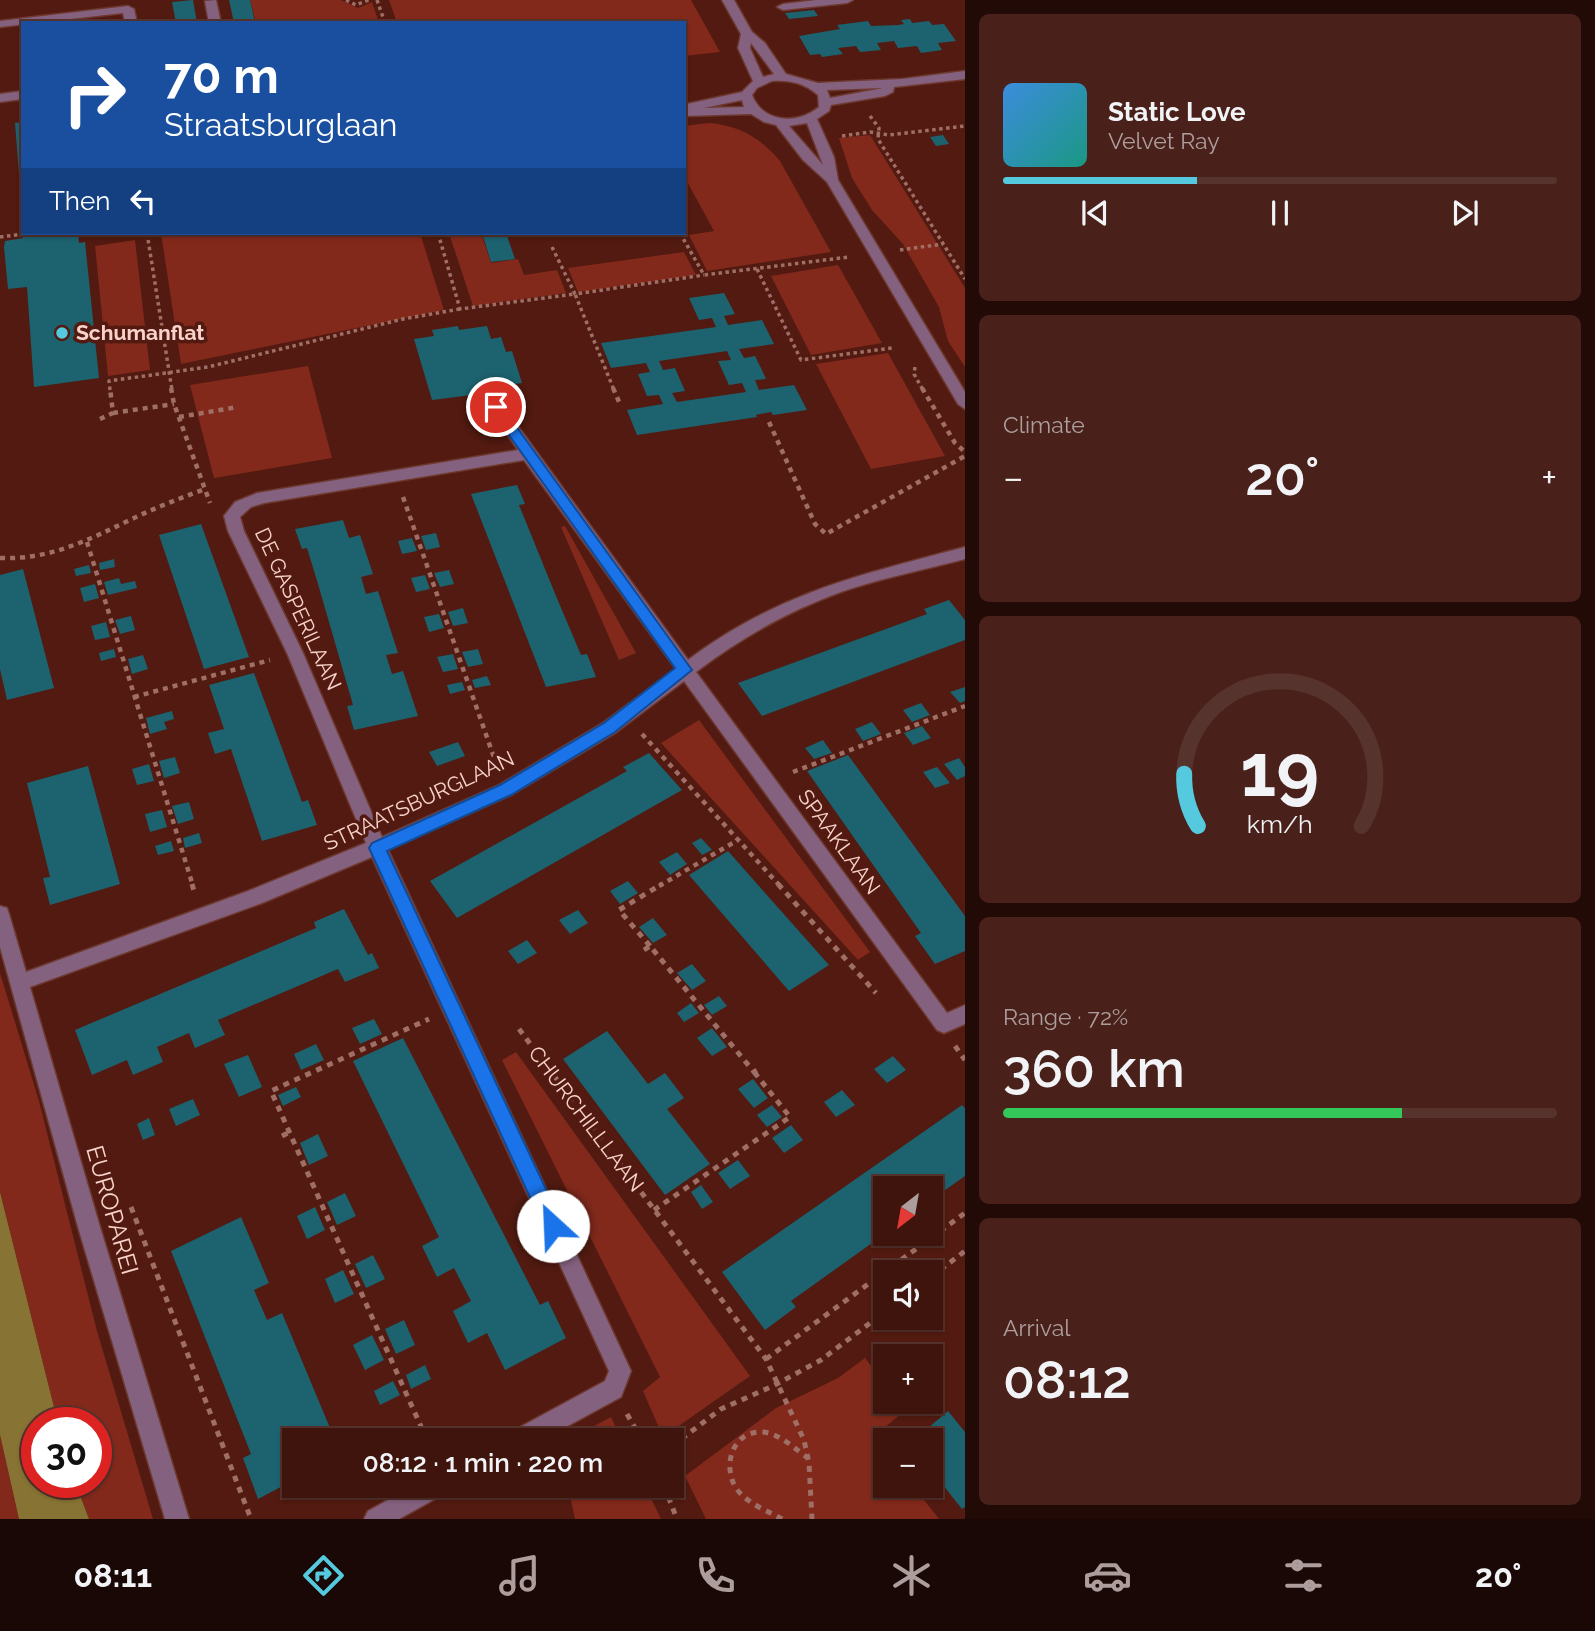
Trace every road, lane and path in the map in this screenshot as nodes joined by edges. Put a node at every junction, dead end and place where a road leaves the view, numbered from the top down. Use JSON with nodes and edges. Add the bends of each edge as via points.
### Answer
{"nodes":[{"id":1,"x":346,"y":0,"type":"edge"},
{"id":2,"x":369,"y":0,"type":"edge"},
{"id":3,"x":377,"y":0,"type":"edge"},
{"id":4,"x":728,"y":0,"type":"edge"},
{"id":5,"x":847,"y":0,"type":"edge"},
{"id":6,"x":211,"y":1,"type":"edge"},
{"id":7,"x":783,"y":7,"type":"dead end"},
{"id":8,"x":26,"y":21,"type":"edge"},
{"id":9,"x":131,"y":21,"type":"edge"},
{"id":10,"x":215,"y":21,"type":"edge"},
{"id":11,"x":384,"y":21,"type":"edge"},
{"id":12,"x":21,"y":22,"type":"edge"},
{"id":13,"x":0,"y":24,"type":"edge"},
{"id":14,"x":747,"y":34,"type":"junction"},
{"id":15,"x":965,"y":75,"type":"edge"},
{"id":16,"x":782,"y":77,"type":"junction"},
{"id":17,"x":759,"y":81,"type":"junction"},
{"id":18,"x":902,"y":83,"type":"junction"},
{"id":19,"x":818,"y":87,"type":"junction"},
{"id":20,"x":21,"y":95,"type":"edge"},
{"id":21,"x":746,"y":95,"type":"junction"},
{"id":22,"x":856,"y":97,"type":"junction"},
{"id":23,"x":0,"y":98,"type":"edge"},
{"id":24,"x":827,"y":102,"type":"junction"},
{"id":25,"x":686,"y":110,"type":"edge"},
{"id":26,"x":686,"y":110,"type":"edge"},
{"id":27,"x":753,"y":110,"type":"junction"},
{"id":28,"x":811,"y":119,"type":"junction"},
{"id":29,"x":780,"y":121,"type":"junction"},
{"id":30,"x":965,"y":126,"type":"edge"},
{"id":31,"x":877,"y":132,"type":"junction"},
{"id":32,"x":832,"y":180,"type":"junction"},
{"id":33,"x":21,"y":234,"type":"edge"},
{"id":34,"x":147,"y":235,"type":"edge"},
{"id":35,"x":439,"y":235,"type":"edge"},
{"id":36,"x":681,"y":235,"type":"edge"},
{"id":37,"x":0,"y":237,"type":"edge"},
{"id":38,"x":943,"y":244,"type":"junction"},
{"id":39,"x":552,"y":247,"type":"dead end"},
{"id":40,"x":874,"y":254,"type":"junction"},
{"id":41,"x":757,"y":269,"type":"junction"},
{"id":42,"x":704,"y":275,"type":"junction"},
{"id":43,"x":965,"y":279,"type":"edge"},
{"id":44,"x":575,"y":294,"type":"junction"},
{"id":45,"x":460,"y":309,"type":"junction"},
{"id":46,"x":892,"y":348,"type":"dead end"},
{"id":47,"x":168,"y":373,"type":"junction"},
{"id":48,"x":174,"y":404,"type":"junction"},
{"id":49,"x":620,"y":404,"type":"dead end"},
{"id":50,"x":965,"y":404,"type":"edge"},
{"id":51,"x":238,"y":407,"type":"dead end"},
{"id":52,"x":496,"y":407,"type":"dead end"},
{"id":53,"x":113,"y":413,"type":"junction"},
{"id":54,"x":179,"y":417,"type":"junction"},
{"id":55,"x":100,"y":419,"type":"dead end"},
{"id":56,"x":769,"y":422,"type":"dead end"},
{"id":57,"x":528,"y":454,"type":"junction"},
{"id":58,"x":965,"y":456,"type":"edge"},
{"id":59,"x":398,"y":475,"type":"junction"},
{"id":60,"x":205,"y":489,"type":"junction"},
{"id":61,"x":212,"y":508,"type":"dead end"},
{"id":62,"x":87,"y":542,"type":"junction"},
{"id":63,"x":963,"y":557,"type":"edge"},
{"id":64,"x":0,"y":558,"type":"edge"},
{"id":65,"x":295,"y":653,"type":"junction"},
{"id":66,"x":684,"y":670,"type":"junction"},
{"id":67,"x":133,"y":697,"type":"junction"},
{"id":68,"x":965,"y":706,"type":"edge"},
{"id":69,"x":136,"y":707,"type":"junction"},
{"id":70,"x":130,"y":709,"type":"dead end"},
{"id":71,"x":625,"y":716,"type":"junction"},
{"id":72,"x":767,"y":782,"type":"junction"},
{"id":73,"x":505,"y":790,"type":"junction"},
{"id":74,"x":738,"y":840,"type":"junction"},
{"id":75,"x":377,"y":848,"type":"junction"},
{"id":76,"x":0,"y":914,"type":"edge"},
{"id":77,"x":202,"y":915,"type":"junction"},
{"id":78,"x":21,"y":982,"type":"junction"},
{"id":79,"x":876,"y":993,"type":"dead end"},
{"id":80,"x":452,"y":1008,"type":"junction"},
{"id":81,"x":965,"y":1014,"type":"edge"},
{"id":82,"x":519,"y":1029,"type":"dead end"},
{"id":83,"x":761,"y":1069,"type":"dead end"},
{"id":84,"x":754,"y":1072,"type":"junction"},
{"id":85,"x":290,"y":1132,"type":"junction"},
{"id":86,"x":282,"y":1136,"type":"dead end"},
{"id":87,"x":131,"y":1208,"type":"dead end"},
{"id":88,"x":654,"y":1210,"type":"junction"},
{"id":89,"x":965,"y":1213,"type":"edge"},
{"id":90,"x":965,"y":1251,"type":"edge"},
{"id":91,"x":943,"y":1267,"type":"edge"},
{"id":92,"x":873,"y":1321,"type":"edge"},
{"id":93,"x":766,"y":1359,"type":"junction"},
{"id":94,"x":777,"y":1384,"type":"junction"},
{"id":95,"x":422,"y":1428,"type":"edge"},
{"id":96,"x":541,"y":1428,"type":"edge"},
{"id":97,"x":684,"y":1437,"type":"edge"},
{"id":98,"x":808,"y":1458,"type":"junction"},
{"id":99,"x":414,"y":1498,"type":"edge"},
{"id":100,"x":669,"y":1498,"type":"edge"},
{"id":101,"x":177,"y":1519,"type":"edge"},
{"id":102,"x":251,"y":1519,"type":"edge"},
{"id":103,"x":376,"y":1519,"type":"edge"},
{"id":104,"x":677,"y":1519,"type":"edge"},
{"id":105,"x":782,"y":1519,"type":"edge"},
{"id":106,"x":813,"y":1519,"type":"edge"}],
"edges":[{"from":1,"to":2,"type":"path","via":[[356,5]]},
{"from":3,"to":11,"type":"path"},
{"from":4,"to":14,"type":"street"},
{"from":5,"to":7,"type":"street"},
{"from":6,"to":10,"type":"street"},
{"from":8,"to":9,"type":"street","via":[[128,9]]},
{"from":12,"to":13,"type":"street"},
{"from":14,"to":16,"type":"street","via":[[761,45]]},
{"from":14,"to":17,"type":"street","via":[[744,48]]},
{"from":15,"to":18,"type":"street"},
{"from":16,"to":17,"type":"street"},
{"from":16,"to":19,"type":"street"},
{"from":17,"to":21,"type":"street"},
{"from":18,"to":19,"type":"street"},
{"from":18,"to":22,"type":"street"},
{"from":19,"to":24,"type":"street"},
{"from":20,"to":23,"type":"street"},
{"from":21,"to":25,"type":"street"},
{"from":21,"to":27,"type":"street"},
{"from":22,"to":24,"type":"street"},
{"from":22,"to":31,"type":"path","via":[[879,128]]},
{"from":24,"to":28,"type":"street"},
{"from":26,"to":27,"type":"street"},
{"from":27,"to":29,"type":"street"},
{"from":28,"to":29,"type":"street"},
{"from":28,"to":32,"type":"street","via":[[828,157]]},
{"from":29,"to":32,"type":"street","via":[[807,157]]},
{"from":30,"to":31,"type":"path","via":[[889,135]]},
{"from":31,"to":38,"type":"path"},
{"from":32,"to":40,"type":"street"},
{"from":33,"to":37,"type":"path"},
{"from":34,"to":47,"type":"path"},
{"from":35,"to":45,"type":"path"},
{"from":36,"to":42,"type":"path"},
{"from":38,"to":40,"type":"path"},
{"from":38,"to":43,"type":"path"},
{"from":39,"to":44,"type":"path"},
{"from":40,"to":41,"type":"path"},
{"from":40,"to":50,"type":"street"},
{"from":41,"to":42,"type":"path"},
{"from":41,"to":46,"type":"path","via":[[801,360]]},
{"from":42,"to":44,"type":"path"},
{"from":44,"to":45,"type":"path"},
{"from":44,"to":49,"type":"path"},
{"from":45,"to":47,"type":"path"},
{"from":47,"to":48,"type":"path"},
{"from":47,"to":53,"type":"path","via":[[109,381]]},
{"from":48,"to":53,"type":"path"},
{"from":48,"to":54,"type":"path"},
{"from":51,"to":54,"type":"path"},
{"from":52,"to":57,"type":"street"},
{"from":53,"to":55,"type":"path"},
{"from":54,"to":60,"type":"path"},
{"from":56,"to":58,"type":"path","via":[[814,524],[826,534]]},
{"from":57,"to":59,"type":"street","name":"DE GASPERILAAN"},
{"from":57,"to":66,"type":"street"},
{"from":59,"to":65,"type":"street","name":"DE GASPERILAAN","via":[[245,502],[232,516]]},
{"from":59,"to":73,"type":"path"},
{"from":60,"to":61,"type":"path"},
{"from":60,"to":62,"type":"path","via":[[143,513]]},
{"from":62,"to":64,"type":"path","via":[[40,558]]},
{"from":62,"to":67,"type":"path"},
{"from":63,"to":66,"type":"street","name":"STRAATSBURGLAAN","via":[[838,587],[779,611]]},
{"from":65,"to":67,"type":"path"},
{"from":65,"to":75,"type":"street","name":"DE GASPERILAAN"},
{"from":66,"to":71,"type":"street","name":"STRAATSBURGLAAN"},
{"from":66,"to":72,"type":"street","name":"SPAAKLAAN"},
{"from":67,"to":69,"type":"path"},
{"from":68,"to":72,"type":"path"},
{"from":69,"to":70,"type":"path"},
{"from":69,"to":77,"type":"path"},
{"from":71,"to":73,"type":"street","name":"STRAATSBURGLAAN"},
{"from":71,"to":74,"type":"path"},
{"from":72,"to":81,"type":"street","name":"SPAAKLAAN","via":[[943,1024]]},
{"from":73,"to":75,"type":"street","name":"STRAATSBURGLAAN"},
{"from":74,"to":79,"type":"path"},
{"from":74,"to":84,"type":"path","via":[[620,910]]},
{"from":75,"to":77,"type":"street","name":"STRAATSBURGLAAN"},
{"from":75,"to":80,"type":"street"},
{"from":76,"to":78,"type":"street","name":"EUROPAREI"},
{"from":77,"to":78,"type":"street","name":"STRAATSBURGLAAN"},
{"from":78,"to":101,"type":"street","name":"EUROPAREI"},
{"from":80,"to":85,"type":"path","via":[[271,1091]]},
{"from":80,"to":96,"type":"street","via":[[620,1371],[613,1389]]},
{"from":82,"to":88,"type":"path","name":"CHURCHILLLAAN"},
{"from":83,"to":84,"type":"path"},
{"from":84,"to":88,"type":"path","via":[[790,1118]]},
{"from":85,"to":86,"type":"path"},
{"from":85,"to":95,"type":"path"},
{"from":87,"to":102,"type":"path"},
{"from":88,"to":93,"type":"path","name":"CHURCHILLLAAN"},
{"from":89,"to":93,"type":"path"},
{"from":90,"to":91,"type":"path"},
{"from":92,"to":94,"type":"path","via":[[821,1360]]},
{"from":93,"to":94,"type":"path","name":"CHURCHILLLAAN"},
{"from":94,"to":97,"type":"path","via":[[721,1409]]},
{"from":94,"to":98,"type":"path","name":"CHURCHILLLAAN"},
{"from":98,"to":105,"type":"path","via":[[762,1432],[747,1434],[731,1450],[730,1476],[741,1493]]},
{"from":98,"to":106,"type":"path","name":"CHURCHILLLAAN"},
{"from":99,"to":103,"type":"street"},
{"from":100,"to":104,"type":"path"}]}
